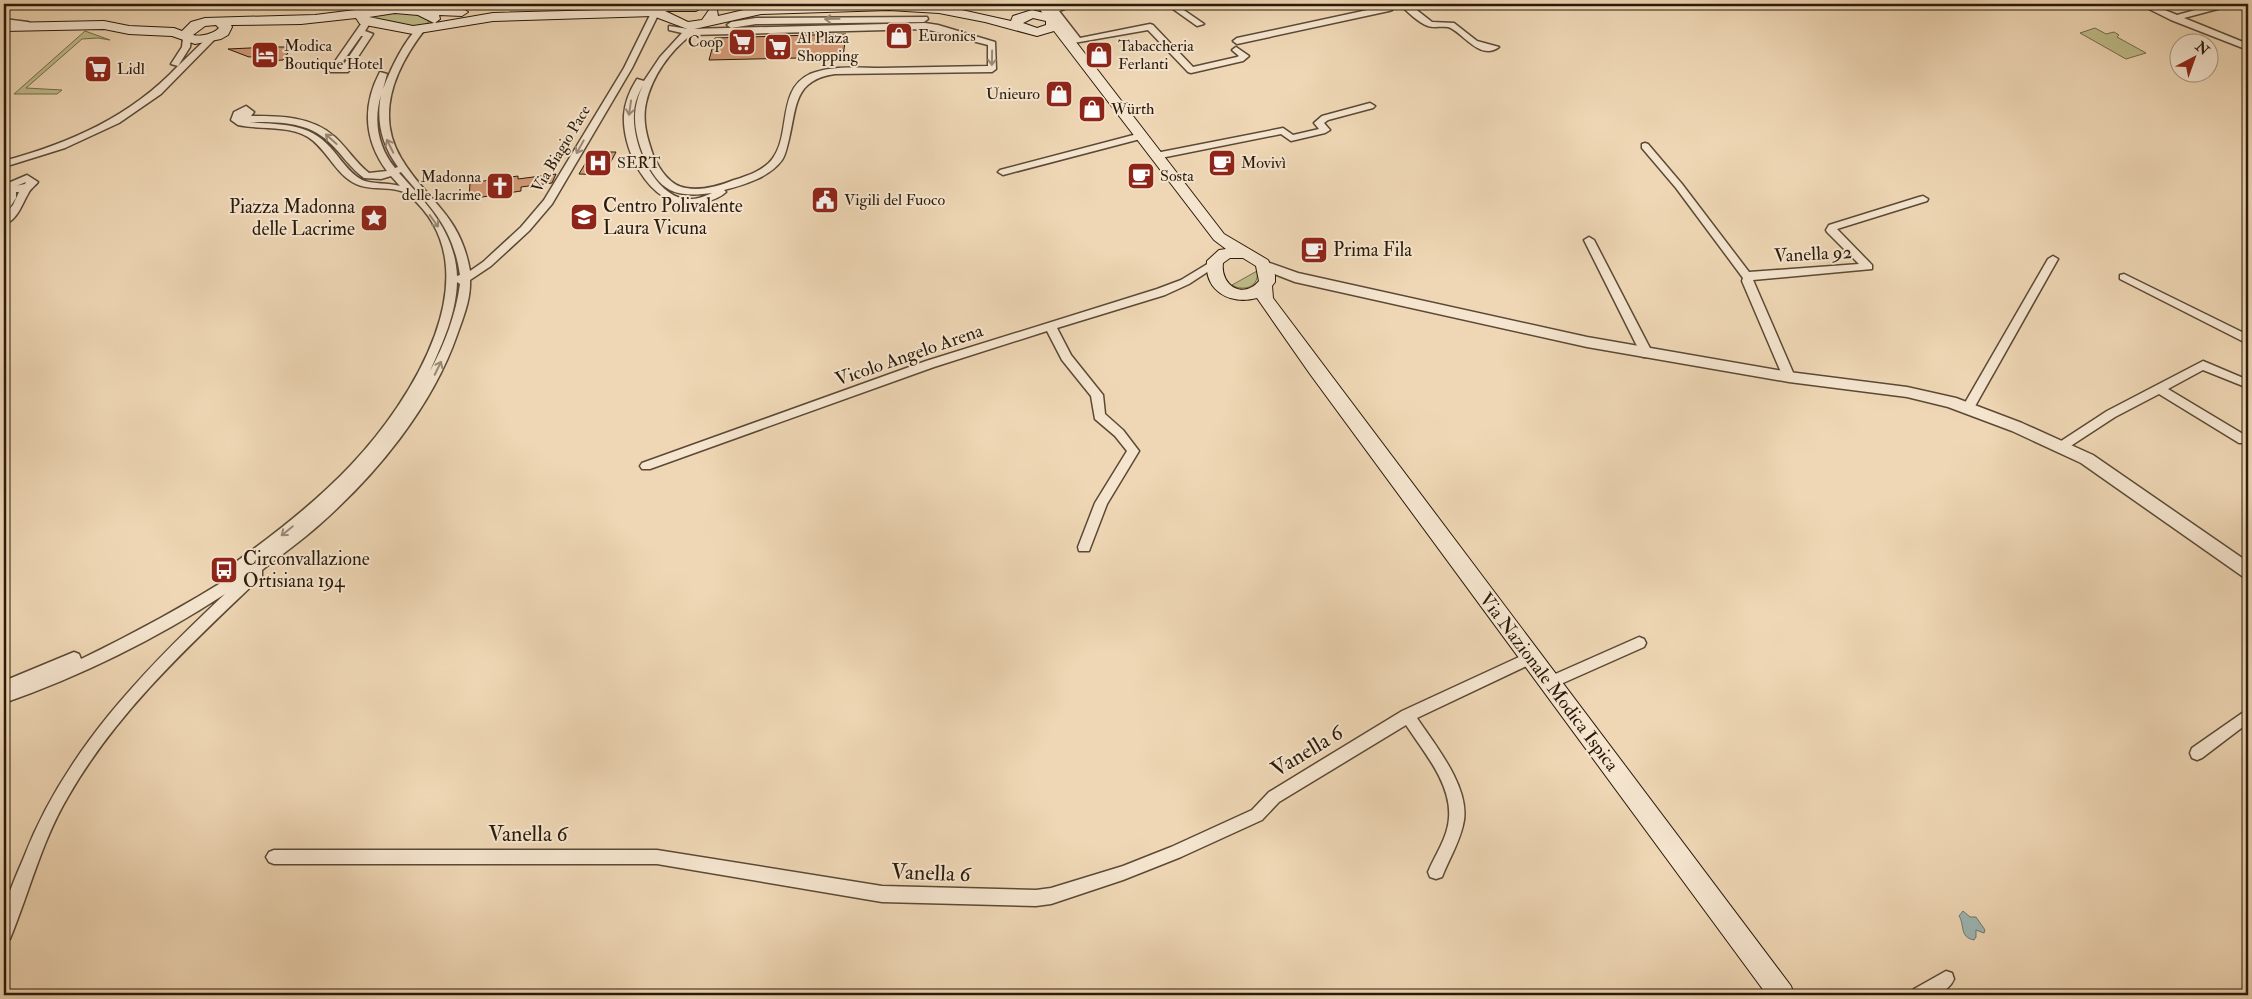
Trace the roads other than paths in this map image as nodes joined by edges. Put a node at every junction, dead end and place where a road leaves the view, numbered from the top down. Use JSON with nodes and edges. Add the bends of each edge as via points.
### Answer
{"nodes":[{"id":1,"x":10,"y":4,"type":"edge"},
{"id":2,"x":798,"y":4,"type":"edge"},
{"id":3,"x":934,"y":4,"type":"edge"},
{"id":4,"x":1035,"y":4,"type":"edge"},
{"id":5,"x":1074,"y":4,"type":"edge"},
{"id":6,"x":1170,"y":4,"type":"edge"},
{"id":7,"x":1391,"y":4,"type":"edge"},
{"id":8,"x":1398,"y":4,"type":"edge"},
{"id":9,"x":1404,"y":4,"type":"edge"},
{"id":10,"x":2143,"y":4,"type":"edge"},
{"id":11,"x":2226,"y":4,"type":"edge"},
{"id":12,"x":696,"y":7,"type":"junction"},
{"id":13,"x":4,"y":8,"type":"edge"},
{"id":14,"x":422,"y":8,"type":"edge"},
{"id":15,"x":660,"y":8,"type":"edge"},
{"id":16,"x":709,"y":9,"type":"junction"},
{"id":17,"x":1050,"y":13,"type":"edge"},
{"id":18,"x":372,"y":15,"type":"edge"},
{"id":19,"x":2174,"y":18,"type":"junction"},
{"id":20,"x":214,"y":21,"type":"junction"},
{"id":21,"x":1025,"y":22,"type":"junction"},
{"id":22,"x":675,"y":23,"type":"junction"},
{"id":23,"x":1200,"y":24,"type":"dead end"},
{"id":24,"x":4,"y":26,"type":"edge"},
{"id":25,"x":402,"y":28,"type":"junction"},
{"id":26,"x":424,"y":28,"type":"junction"},
{"id":27,"x":700,"y":28,"type":"junction"},
{"id":28,"x":1430,"y":29,"type":"dead end"},
{"id":29,"x":186,"y":36,"type":"junction"},
{"id":30,"x":214,"y":37,"type":"junction"},
{"id":31,"x":1075,"y":42,"type":"junction"},
{"id":32,"x":1495,"y":47,"type":"dead end"},
{"id":33,"x":2248,"y":47,"type":"edge"},
{"id":34,"x":1100,"y":83,"type":"junction"},
{"id":35,"x":155,"y":90,"type":"junction"},
{"id":36,"x":379,"y":99,"type":"junction"},
{"id":37,"x":1370,"y":106,"type":"dead end"},
{"id":38,"x":241,"y":120,"type":"dead end"},
{"id":39,"x":1141,"y":136,"type":"junction"},
{"id":40,"x":1645,"y":146,"type":"dead end"},
{"id":41,"x":1156,"y":156,"type":"junction"},
{"id":42,"x":6,"y":161,"type":"edge"},
{"id":43,"x":1003,"y":172,"type":"dead end"},
{"id":44,"x":392,"y":176,"type":"junction"},
{"id":45,"x":28,"y":182,"type":"junction"},
{"id":46,"x":738,"y":182,"type":"junction"},
{"id":47,"x":8,"y":186,"type":"edge"},
{"id":48,"x":1179,"y":187,"type":"junction"},
{"id":49,"x":1923,"y":199,"type":"dead end"},
{"id":50,"x":4,"y":208,"type":"edge"},
{"id":51,"x":4,"y":220,"type":"edge"},
{"id":52,"x":1589,"y":240,"type":"dead end"},
{"id":53,"x":1243,"y":252,"type":"junction"},
{"id":54,"x":2054,"y":259,"type":"dead end"},
{"id":55,"x":1215,"y":262,"type":"junction"},
{"id":56,"x":1264,"y":265,"type":"junction"},
{"id":57,"x":1294,"y":277,"type":"junction"},
{"id":58,"x":2124,"y":277,"type":"dead end"},
{"id":59,"x":466,"y":278,"type":"junction"},
{"id":60,"x":1748,"y":278,"type":"junction"},
{"id":61,"x":453,"y":280,"type":"junction"},
{"id":62,"x":1185,"y":282,"type":"junction"},
{"id":63,"x":1219,"y":285,"type":"junction"},
{"id":64,"x":1266,"y":286,"type":"junction"},
{"id":65,"x":1237,"y":294,"type":"junction"},
{"id":66,"x":1050,"y":326,"type":"junction"},
{"id":67,"x":2248,"y":340,"type":"edge"},
{"id":68,"x":1647,"y":354,"type":"junction"},
{"id":69,"x":1316,"y":370,"type":"junction"},
{"id":70,"x":1789,"y":377,"type":"junction"},
{"id":71,"x":2248,"y":384,"type":"edge"},
{"id":72,"x":2160,"y":390,"type":"junction"},
{"id":73,"x":1968,"y":408,"type":"junction"},
{"id":74,"x":390,"y":436,"type":"junction"},
{"id":75,"x":2248,"y":437,"type":"edge"},
{"id":76,"x":2062,"y":446,"type":"junction"},
{"id":77,"x":646,"y":466,"type":"dead end"},
{"id":78,"x":1084,"y":547,"type":"dead end"},
{"id":79,"x":257,"y":555,"type":"junction"},
{"id":80,"x":2248,"y":571,"type":"edge"},
{"id":81,"x":223,"y":579,"type":"junction"},
{"id":82,"x":243,"y":580,"type":"junction"},
{"id":83,"x":191,"y":608,"type":"junction"},
{"id":84,"x":208,"y":613,"type":"junction"},
{"id":85,"x":198,"y":629,"type":"junction"},
{"id":86,"x":1639,"y":643,"type":"dead end"},
{"id":87,"x":1530,"y":658,"type":"junction"},
{"id":88,"x":1549,"y":683,"type":"junction"},
{"id":89,"x":4,"y":687,"type":"edge"},
{"id":90,"x":4,"y":697,"type":"edge"},
{"id":91,"x":1408,"y":715,"type":"junction"},
{"id":92,"x":2248,"y":715,"type":"edge"},
{"id":93,"x":2197,"y":753,"type":"dead end"},
{"id":94,"x":274,"y":857,"type":"dead end"},
{"id":95,"x":1436,"y":872,"type":"dead end"},
{"id":96,"x":4,"y":933,"type":"edge"},
{"id":97,"x":1946,"y":979,"type":"dead end"},
{"id":98,"x":1782,"y":995,"type":"edge"},
{"id":99,"x":1920,"y":995,"type":"edge"}],
"edges":[{"from":1,"to":13,"type":"street"},
{"from":2,"to":16,"type":"main road","via":[[722,11]]},
{"from":3,"to":21,"type":"main road"},
{"from":4,"to":21,"type":"street"},
{"from":5,"to":17,"type":"street"},
{"from":6,"to":23,"type":"street"},
{"from":7,"to":31,"type":"street","via":[[1389,8],[1236,45],[1245,56],[1240,60],[1191,70],[1150,27]]},
{"from":8,"to":28,"type":"street"},
{"from":9,"to":32,"type":"street","via":[[1430,24],[1451,25],[1474,43]]},
{"from":10,"to":19,"type":"street"},
{"from":11,"to":19,"type":"street"},
{"from":12,"to":15,"type":"main road"},
{"from":12,"to":16,"type":"main road"},
{"from":12,"to":22,"type":"main road","via":[[681,11]]},
{"from":14,"to":15,"type":"main road","via":[[440,12]]},
{"from":14,"to":18,"type":"main road","via":[[396,6]]},
{"from":14,"to":26,"type":"main road","via":[[434,19]]},
{"from":15,"to":22,"type":"main road"},
{"from":15,"to":26,"type":"main road","via":[[502,16]]},
{"from":15,"to":59,"type":"street","name":"Via Biagio Pace","one_way":true,"via":[[548,202],[524,230],[487,264]]},
{"from":16,"to":27,"type":"main road","via":[[713,16]]},
{"from":17,"to":21,"type":"main road","via":[[1052,27],[1046,30]]},
{"from":17,"to":31,"type":"main road"},
{"from":18,"to":18,"type":"street","via":[[345,70],[333,70],[358,34]]},
{"from":18,"to":20,"type":"main road"},
{"from":18,"to":25,"type":"main road"},
{"from":18,"to":30,"type":"main road","via":[[264,26]]},
{"from":19,"to":33,"type":"street"},
{"from":20,"to":24,"type":"main road"},
{"from":20,"to":29,"type":"main road","via":[[193,26]]},
{"from":20,"to":30,"type":"main road","via":[[226,27]]},
{"from":21,"to":27,"type":"main road","via":[[939,9],[888,6],[761,10]]},
{"from":21,"to":34,"type":"main road","via":[[1070,54]]},
{"from":22,"to":27,"type":"main road"},
{"from":22,"to":46,"type":"street","one_way":true,"via":[[632,99],[629,125],[636,154],[659,188],[684,202],[703,200]]},
{"from":24,"to":29,"type":"main road","via":[[104,25]]},
{"from":25,"to":26,"type":"main road"},
{"from":25,"to":36,"type":"street","via":[[406,39],[383,75]]},
{"from":26,"to":36,"type":"street","via":[[417,33]]},
{"from":27,"to":46,"type":"street","via":[[677,41],[643,93],[639,119],[645,147],[652,164],[674,188],[700,192]]},
{"from":27,"to":46,"type":"street","one_way":true,"via":[[861,24],[925,26],[992,44],[992,69],[835,71],[806,80],[796,91],[779,157],[768,168]]},
{"from":29,"to":30,"type":"main road","via":[[195,40]]},
{"from":29,"to":35,"type":"street","via":[[186,48]]},
{"from":30,"to":35,"type":"street"},
{"from":31,"to":34,"type":"main road"},
{"from":34,"to":39,"type":"main road"},
{"from":35,"to":42,"type":"street","via":[[127,114],[41,153]]},
{"from":36,"to":44,"type":"street"},
{"from":37,"to":41,"type":"street","via":[[1325,118],[1319,123],[1325,130],[1291,138],[1284,131]]},
{"from":38,"to":44,"type":"street","via":[[291,121],[312,126],[331,138],[365,175]]},
{"from":39,"to":41,"type":"main road"},
{"from":39,"to":43,"type":"street"},
{"from":40,"to":60,"type":"street"},
{"from":41,"to":48,"type":"main road"},
{"from":42,"to":45,"type":"street","via":[[9,171]]},
{"from":44,"to":59,"type":"street","via":[[453,232]]},
{"from":44,"to":61,"type":"street","one_way":true,"via":[[412,193],[436,223],[450,254]]},
{"from":45,"to":47,"type":"street","via":[[16,181]]},
{"from":45,"to":51,"type":"street","via":[[18,206]]},
{"from":47,"to":50,"type":"street","via":[[11,198]]},
{"from":48,"to":53,"type":"main road","via":[[1219,237]]},
{"from":48,"to":55,"type":"main road","via":[[1190,210],[1215,246]]},
{"from":49,"to":60,"type":"street","name":"Vanella 92","via":[[1833,226],[1831,230],[1868,268],[1752,275]]},
{"from":52,"to":68,"type":"street"},
{"from":53,"to":55,"type":"main road","via":[[1225,254]]},
{"from":53,"to":56,"type":"main road"},
{"from":54,"to":73,"type":"street"},
{"from":55,"to":62,"type":"street","name":"Vicolo Angelo Arena"},
{"from":55,"to":63,"type":"main road","via":[[1213,273]]},
{"from":56,"to":57,"type":"street"},
{"from":56,"to":64,"type":"main road","via":[[1268,275]]},
{"from":57,"to":64,"type":"street"},
{"from":57,"to":68,"type":"street"},
{"from":58,"to":67,"type":"street"},
{"from":59,"to":61,"type":"street"},
{"from":74,"to":59,"type":"street","one_way":true,"via":[[418,402],[440,364],[454,329]]},
{"from":60,"to":70,"type":"street"},
{"from":61,"to":74,"type":"street","via":[[450,307],[429,365]]},
{"from":62,"to":63,"type":"street","via":[[1198,280]]},
{"from":62,"to":66,"type":"street","name":"Vicolo Angelo Arena"},
{"from":63,"to":65,"type":"main road"},
{"from":64,"to":65,"type":"main road","via":[[1250,295]]},
{"from":64,"to":69,"type":"main road","via":[[1265,298],[1269,305]]},
{"from":65,"to":69,"type":"main road","via":[[1260,307]]},
{"from":66,"to":77,"type":"street","name":"Vicolo Angelo Arena","via":[[930,364]]},
{"from":66,"to":78,"type":"street","via":[[1066,358],[1097,395],[1099,416],[1119,433],[1133,452],[1101,503]]},
{"from":68,"to":70,"type":"street"},
{"from":69,"to":87,"type":"main road","name":"Via Nazionale Modica Ispica"},
{"from":70,"to":73,"type":"street","via":[[1907,392]]},
{"from":71,"to":72,"type":"street","via":[[2204,365]]},
{"from":72,"to":75,"type":"street","via":[[2243,440]]},
{"from":72,"to":76,"type":"street","via":[[2111,414]]},
{"from":73,"to":76,"type":"street"},
{"from":74,"to":79,"type":"street","one_way":true,"via":[[324,500]]},
{"from":74,"to":82,"type":"street","via":[[346,491]]},
{"from":76,"to":80,"type":"street","via":[[2113,475]]},
{"from":79,"to":81,"type":"street"},
{"from":79,"to":82,"type":"street"},
{"from":81,"to":82,"type":"street"},
{"from":81,"to":89,"type":"street","via":[[128,633]]},
{"from":82,"to":83,"type":"street"},
{"from":82,"to":84,"type":"street"},
{"from":82,"to":85,"type":"street"},
{"from":83,"to":84,"type":"street","via":[[206,607]]},
{"from":83,"to":90,"type":"street","via":[[94,659]]},
{"from":84,"to":85,"type":"street"},
{"from":85,"to":96,"type":"street","via":[[126,704],[74,774],[44,826]]},
{"from":86,"to":88,"type":"street"},
{"from":87,"to":88,"type":"main road","name":"Via Nazionale Modica Ispica"},
{"from":87,"to":91,"type":"street","name":"Vanella 6"},
{"from":88,"to":98,"type":"main road","name":"Via Nazionale Modica Ispica"},
{"from":91,"to":94,"type":"street","name":"Vanella 6","via":[[1274,797],[1257,815],[1123,873],[1036,898],[882,894],[657,857]]},
{"from":91,"to":95,"type":"street","via":[[1442,768],[1457,807],[1457,820]]},
{"from":92,"to":93,"type":"street"},
{"from":97,"to":99,"type":"street"}]}
